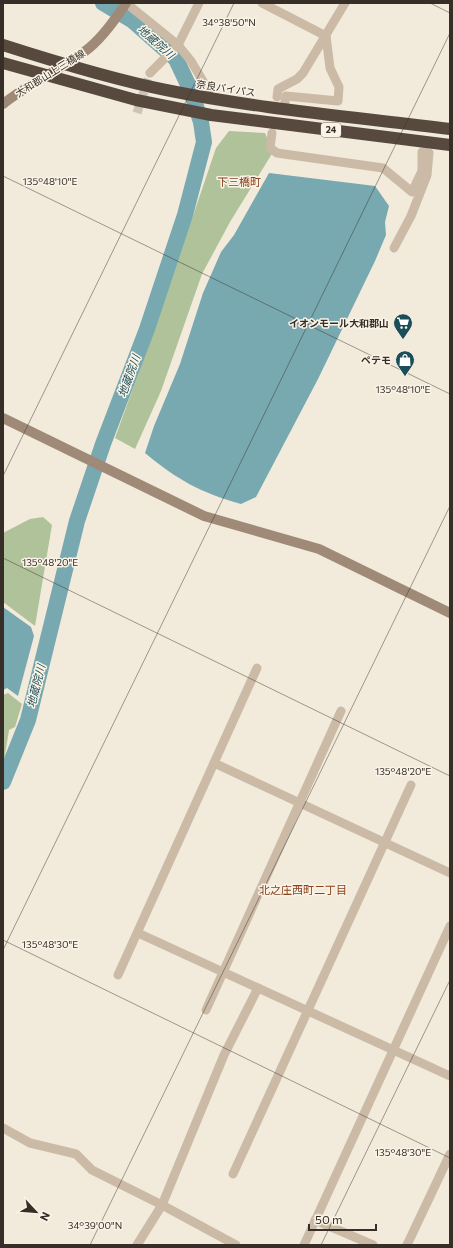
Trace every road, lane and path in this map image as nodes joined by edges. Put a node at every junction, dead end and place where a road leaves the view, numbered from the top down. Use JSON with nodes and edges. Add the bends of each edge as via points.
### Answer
{"nodes":[{"id":1,"x":199,"y":3,"type":"edge"},
{"id":2,"x":262,"y":3,"type":"edge"},
{"id":3,"x":345,"y":3,"type":"edge"},
{"id":4,"x":126,"y":4,"type":"edge"},
{"id":5,"x":326,"y":36,"type":"junction"},
{"id":6,"x":3,"y":45,"type":"edge"},
{"id":7,"x":176,"y":47,"type":"junction"},
{"id":8,"x":3,"y":62,"type":"edge"},
{"id":9,"x":64,"y":65,"type":"junction"},
{"id":10,"x":150,"y":73,"type":"tunnel mouth"},
{"id":11,"x":44,"y":75,"type":"junction"},
{"id":12,"x":277,"y":97,"type":"dead end"},
{"id":13,"x":209,"y":98,"type":"junction"},
{"id":14,"x":3,"y":104,"type":"edge"},
{"id":15,"x":284,"y":108,"type":"junction"},
{"id":16,"x":450,"y":129,"type":"edge"},
{"id":17,"x":272,"y":133,"type":"dead end"},
{"id":18,"x":450,"y":145,"type":"edge"},
{"id":19,"x":394,"y":248,"type":"dead end"},
{"id":20,"x":3,"y":418,"type":"edge"},
{"id":21,"x":450,"y":613,"type":"edge"},
{"id":22,"x":257,"y":668,"type":"dead end"},
{"id":23,"x":341,"y":711,"type":"dead end"},
{"id":24,"x":214,"y":763,"type":"junction"},
{"id":25,"x":411,"y":785,"type":"dead end"},
{"id":26,"x":300,"y":803,"type":"junction"},
{"id":27,"x":386,"y":842,"type":"junction"},
{"id":28,"x":450,"y":873,"type":"edge"},
{"id":29,"x":450,"y":926,"type":"edge"},
{"id":30,"x":138,"y":933,"type":"junction"},
{"id":31,"x":223,"y":973,"type":"junction"},
{"id":32,"x":118,"y":975,"type":"dead end"},
{"id":33,"x":258,"y":988,"type":"junction"},
{"id":34,"x":206,"y":1010,"type":"dead end"},
{"id":35,"x":308,"y":1012,"type":"junction"},
{"id":36,"x":393,"y":1051,"type":"junction"},
{"id":37,"x":450,"y":1076,"type":"edge"},
{"id":38,"x":3,"y":1128,"type":"edge"},
{"id":39,"x":450,"y":1154,"type":"edge"},
{"id":40,"x":233,"y":1174,"type":"dead end"},
{"id":41,"x":162,"y":1205,"type":"junction"},
{"id":42,"x":315,"y":1220,"type":"junction"},
{"id":43,"x":137,"y":1245,"type":"edge"},
{"id":44,"x":236,"y":1245,"type":"edge"},
{"id":45,"x":304,"y":1245,"type":"edge"},
{"id":46,"x":373,"y":1245,"type":"edge"},
{"id":47,"x":407,"y":1245,"type":"edge"}],
"edges":[{"from":1,"to":7,"type":"street"},
{"from":2,"to":5,"type":"street"},
{"from":3,"to":5,"type":"street"},
{"from":4,"to":7,"type":"street"},
{"from":4,"to":9,"type":"street","name":"大和郡山上三橋線","via":[[84,52]]},
{"from":5,"to":12,"type":"street","via":[[303,73],[278,89]]},
{"from":5,"to":15,"type":"street","via":[[330,68],[339,87],[338,102],[286,96]]},
{"from":6,"to":9,"type":"highway","name":"奈良バイパス","number":"24"},
{"from":7,"to":10,"type":"street"},
{"from":7,"to":13,"type":"street","via":[[191,61]]},
{"from":8,"to":11,"type":"highway","number":"24"},
{"from":9,"to":11,"type":"street","name":"大和郡山上三橋線"},
{"from":9,"to":13,"type":"highway","name":"奈良バイパス","number":"24","via":[[164,90]]},
{"from":11,"to":14,"type":"street","name":"大和郡山上三橋線"},
{"from":11,"to":18,"type":"highway","number":"24","via":[[136,100],[211,115]]},
{"from":13,"to":15,"type":"highway","name":"奈良バイパス","number":"24"},
{"from":15,"to":16,"type":"highway","name":"奈良バイパス","number":"24"},
{"from":17,"to":19,"type":"street","via":[[270,148],[277,153],[383,168],[412,192],[422,171],[422,152],[429,153],[427,175],[411,216]]},
{"from":20,"to":21,"type":"street","via":[[204,516],[319,549]]},
{"from":22,"to":24,"type":"street"},
{"from":23,"to":26,"type":"street"},
{"from":24,"to":26,"type":"street"},
{"from":24,"to":30,"type":"street"},
{"from":25,"to":27,"type":"street"},
{"from":26,"to":27,"type":"street"},
{"from":26,"to":31,"type":"street"},
{"from":27,"to":28,"type":"street"},
{"from":27,"to":35,"type":"street"},
{"from":29,"to":36,"type":"street"},
{"from":30,"to":31,"type":"street"},
{"from":30,"to":32,"type":"street"},
{"from":31,"to":33,"type":"street"},
{"from":31,"to":34,"type":"street"},
{"from":33,"to":35,"type":"street"},
{"from":33,"to":41,"type":"street","via":[[224,1056]]},
{"from":35,"to":36,"type":"street"},
{"from":35,"to":40,"type":"street"},
{"from":36,"to":37,"type":"street"},
{"from":36,"to":42,"type":"street"},
{"from":38,"to":41,"type":"street","via":[[30,1143],[76,1154],[92,1170]]},
{"from":39,"to":47,"type":"street"},
{"from":41,"to":43,"type":"street"},
{"from":41,"to":44,"type":"street"},
{"from":42,"to":45,"type":"street"},
{"from":42,"to":46,"type":"street"}]}
